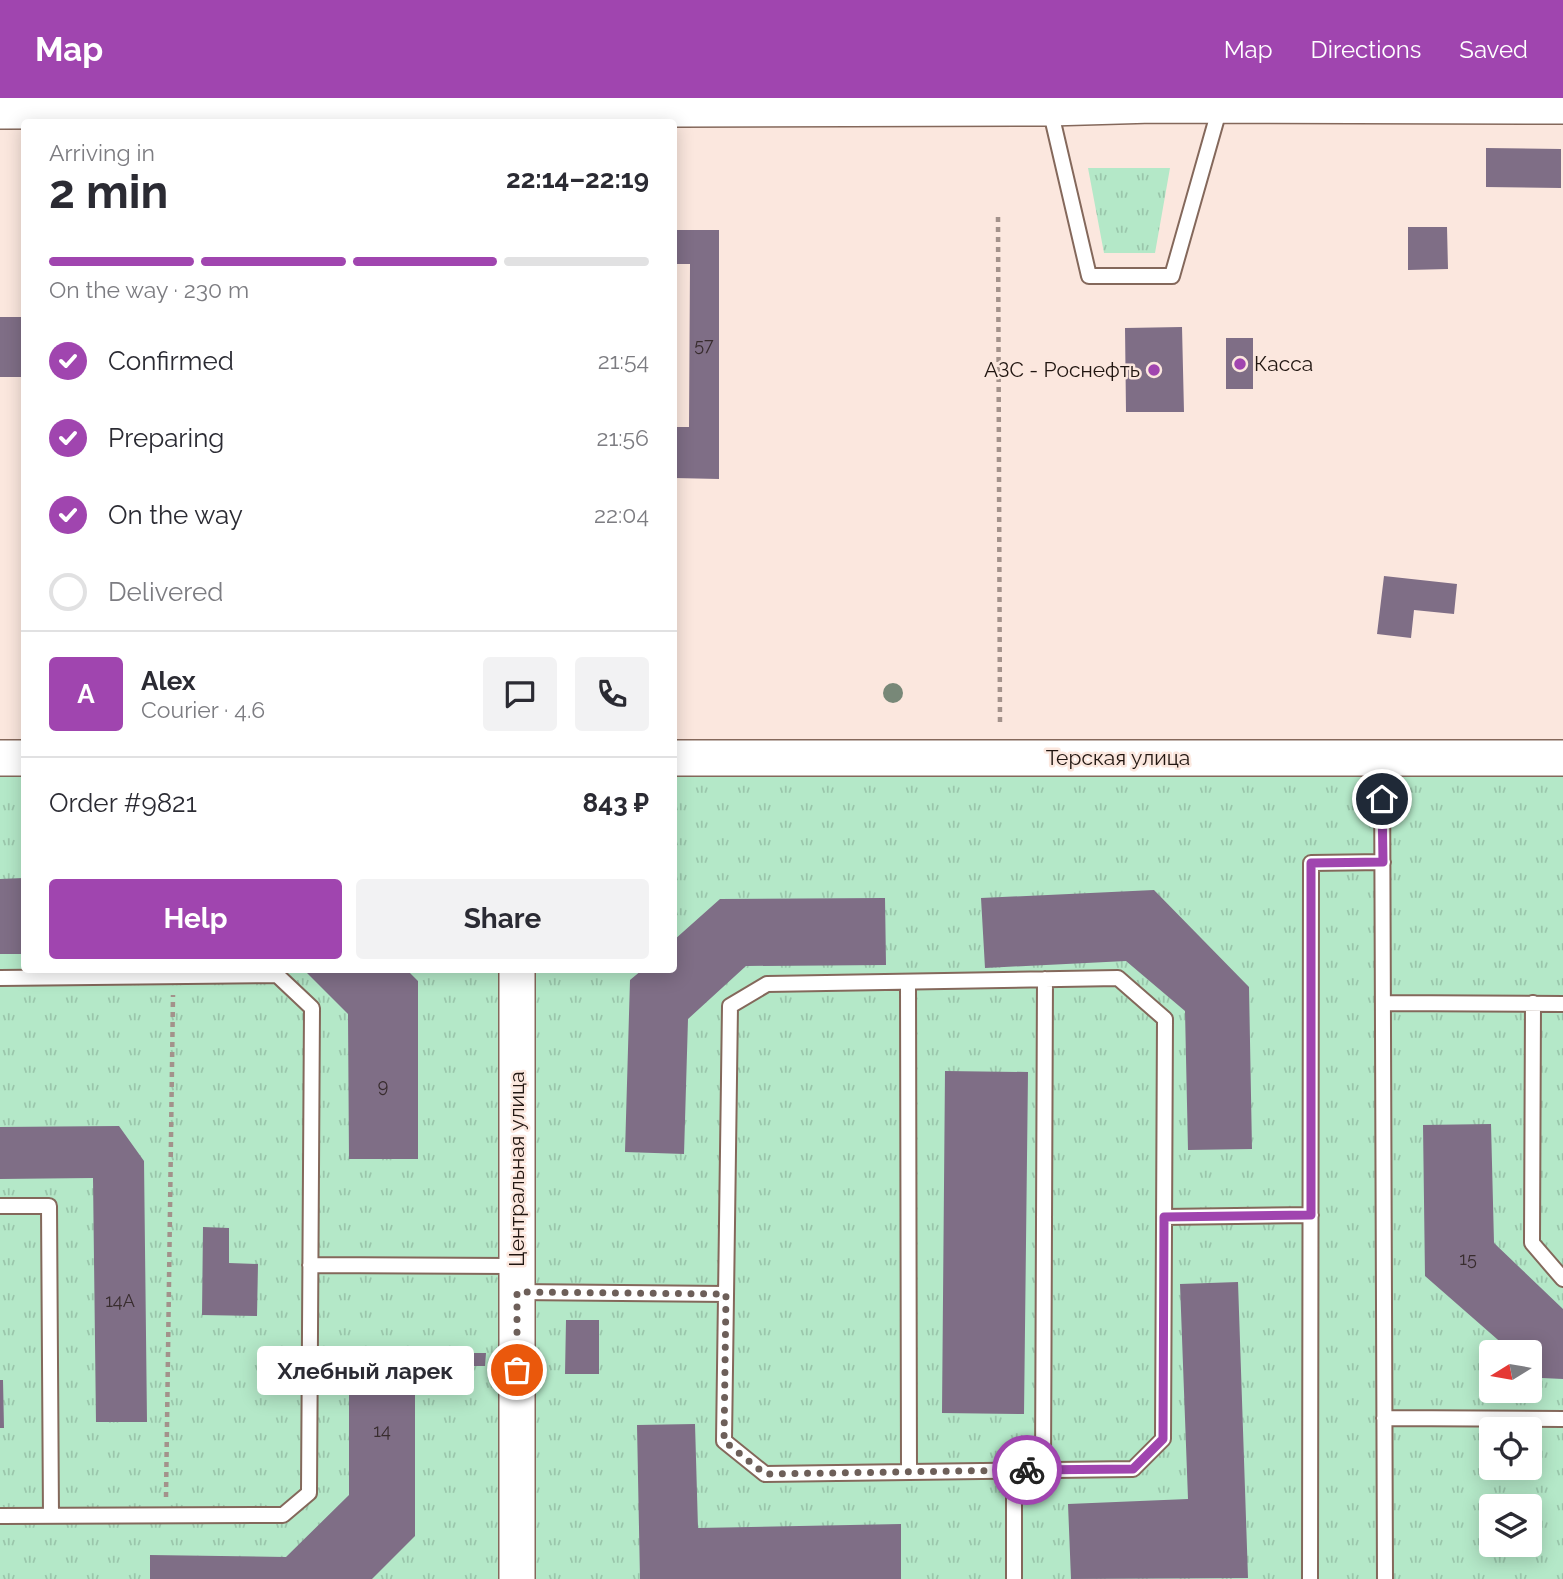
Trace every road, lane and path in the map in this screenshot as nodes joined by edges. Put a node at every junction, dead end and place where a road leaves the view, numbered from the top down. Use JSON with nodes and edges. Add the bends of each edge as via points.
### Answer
{"nodes":[{"id":1,"x":1154,"y":102,"type":"edge"},
{"id":2,"x":1563,"y":106,"type":"edge"},
{"id":3,"x":1220,"y":107,"type":"junction"},
{"id":4,"x":1050,"y":108,"type":"junction"},
{"id":5,"x":0,"y":111,"type":"edge"},
{"id":6,"x":998,"y":217,"type":"dead end"},
{"id":7,"x":0,"y":758,"type":"edge"},
{"id":8,"x":21,"y":758,"type":"edge"},
{"id":9,"x":677,"y":758,"type":"edge"},
{"id":10,"x":1000,"y":758,"type":"junction"},
{"id":11,"x":1382,"y":758,"type":"junction"},
{"id":12,"x":1563,"y":758,"type":"edge"},
{"id":13,"x":1383,"y":862,"type":"junction"},
{"id":14,"x":517,"y":973,"type":"edge"},
{"id":15,"x":174,"y":977,"type":"junction"},
{"id":16,"x":0,"y":978,"type":"edge"},
{"id":17,"x":1045,"y":979,"type":"junction"},
{"id":18,"x":908,"y":982,"type":"junction"},
{"id":19,"x":1383,"y":1003,"type":"junction"},
{"id":20,"x":1533,"y":1003,"type":"junction"},
{"id":21,"x":1563,"y":1004,"type":"edge"},
{"id":22,"x":0,"y":1206,"type":"edge"},
{"id":23,"x":1311,"y":1215,"type":"junction"},
{"id":24,"x":1164,"y":1217,"type":"junction"},
{"id":25,"x":310,"y":1265,"type":"junction"},
{"id":26,"x":517,"y":1279,"type":"junction"},
{"id":27,"x":1563,"y":1279,"type":"edge"},
{"id":28,"x":726,"y":1294,"type":"junction"},
{"id":29,"x":1384,"y":1418,"type":"junction"},
{"id":30,"x":1563,"y":1419,"type":"edge"},
{"id":31,"x":1043,"y":1470,"type":"junction"},
{"id":32,"x":1014,"y":1471,"type":"junction"},
{"id":33,"x":909,"y":1472,"type":"junction"},
{"id":34,"x":165,"y":1515,"type":"junction"},
{"id":35,"x":0,"y":1516,"type":"edge"},
{"id":36,"x":51,"y":1516,"type":"junction"},
{"id":37,"x":517,"y":1579,"type":"edge"},
{"id":38,"x":1014,"y":1579,"type":"edge"},
{"id":39,"x":1310,"y":1579,"type":"edge"},
{"id":40,"x":1385,"y":1579,"type":"edge"}],
"edges":[{"from":1,"to":3,"type":"street"},
{"from":1,"to":4,"type":"street"},
{"from":2,"to":3,"type":"street"},
{"from":3,"to":4,"type":"lane","via":[[1172,276],[1089,276]]},
{"from":4,"to":5,"type":"street"},
{"from":6,"to":10,"type":"path"},
{"from":7,"to":8,"type":"street"},
{"from":9,"to":10,"type":"street","name":"Терская улица"},
{"from":10,"to":11,"type":"street","name":"Терская улица"},
{"from":11,"to":12,"type":"street","name":"Терская улица"},
{"from":11,"to":13,"type":"lane"},
{"from":13,"to":19,"type":"lane"},
{"from":13,"to":23,"type":"lane","via":[[1311,863]]},
{"from":14,"to":26,"type":"street","name":"Центральная улица"},
{"from":15,"to":16,"type":"lane"},
{"from":15,"to":25,"type":"lane","via":[[277,975],[312,1008]]},
{"from":15,"to":34,"type":"path"},
{"from":17,"to":18,"type":"lane"},
{"from":17,"to":24,"type":"lane","via":[[1118,978],[1165,1019]]},
{"from":17,"to":31,"type":"lane"},
{"from":18,"to":28,"type":"lane","via":[[768,984],[730,1006]]},
{"from":18,"to":33,"type":"lane"},
{"from":19,"to":20,"type":"lane"},
{"from":19,"to":29,"type":"lane"},
{"from":20,"to":21,"type":"lane"},
{"from":20,"to":27,"type":"lane","via":[[1532,1243]]},
{"from":22,"to":36,"type":"lane","via":[[49,1206]]},
{"from":23,"to":24,"type":"lane"},
{"from":23,"to":39,"type":"lane"},
{"from":24,"to":31,"type":"lane","via":[[1163,1439],[1133,1469]]},
{"from":25,"to":26,"type":"lane"},
{"from":25,"to":34,"type":"lane","via":[[309,1493],[283,1514]]},
{"from":26,"to":28,"type":"lane"},
{"from":26,"to":37,"type":"street","name":"Центральная улица"},
{"from":28,"to":33,"type":"lane","via":[[724,1441],[765,1474]]},
{"from":29,"to":30,"type":"lane"},
{"from":29,"to":40,"type":"lane"},
{"from":31,"to":32,"type":"lane"},
{"from":32,"to":33,"type":"lane"},
{"from":32,"to":38,"type":"lane"},
{"from":34,"to":36,"type":"lane"},
{"from":35,"to":36,"type":"lane"}]}
